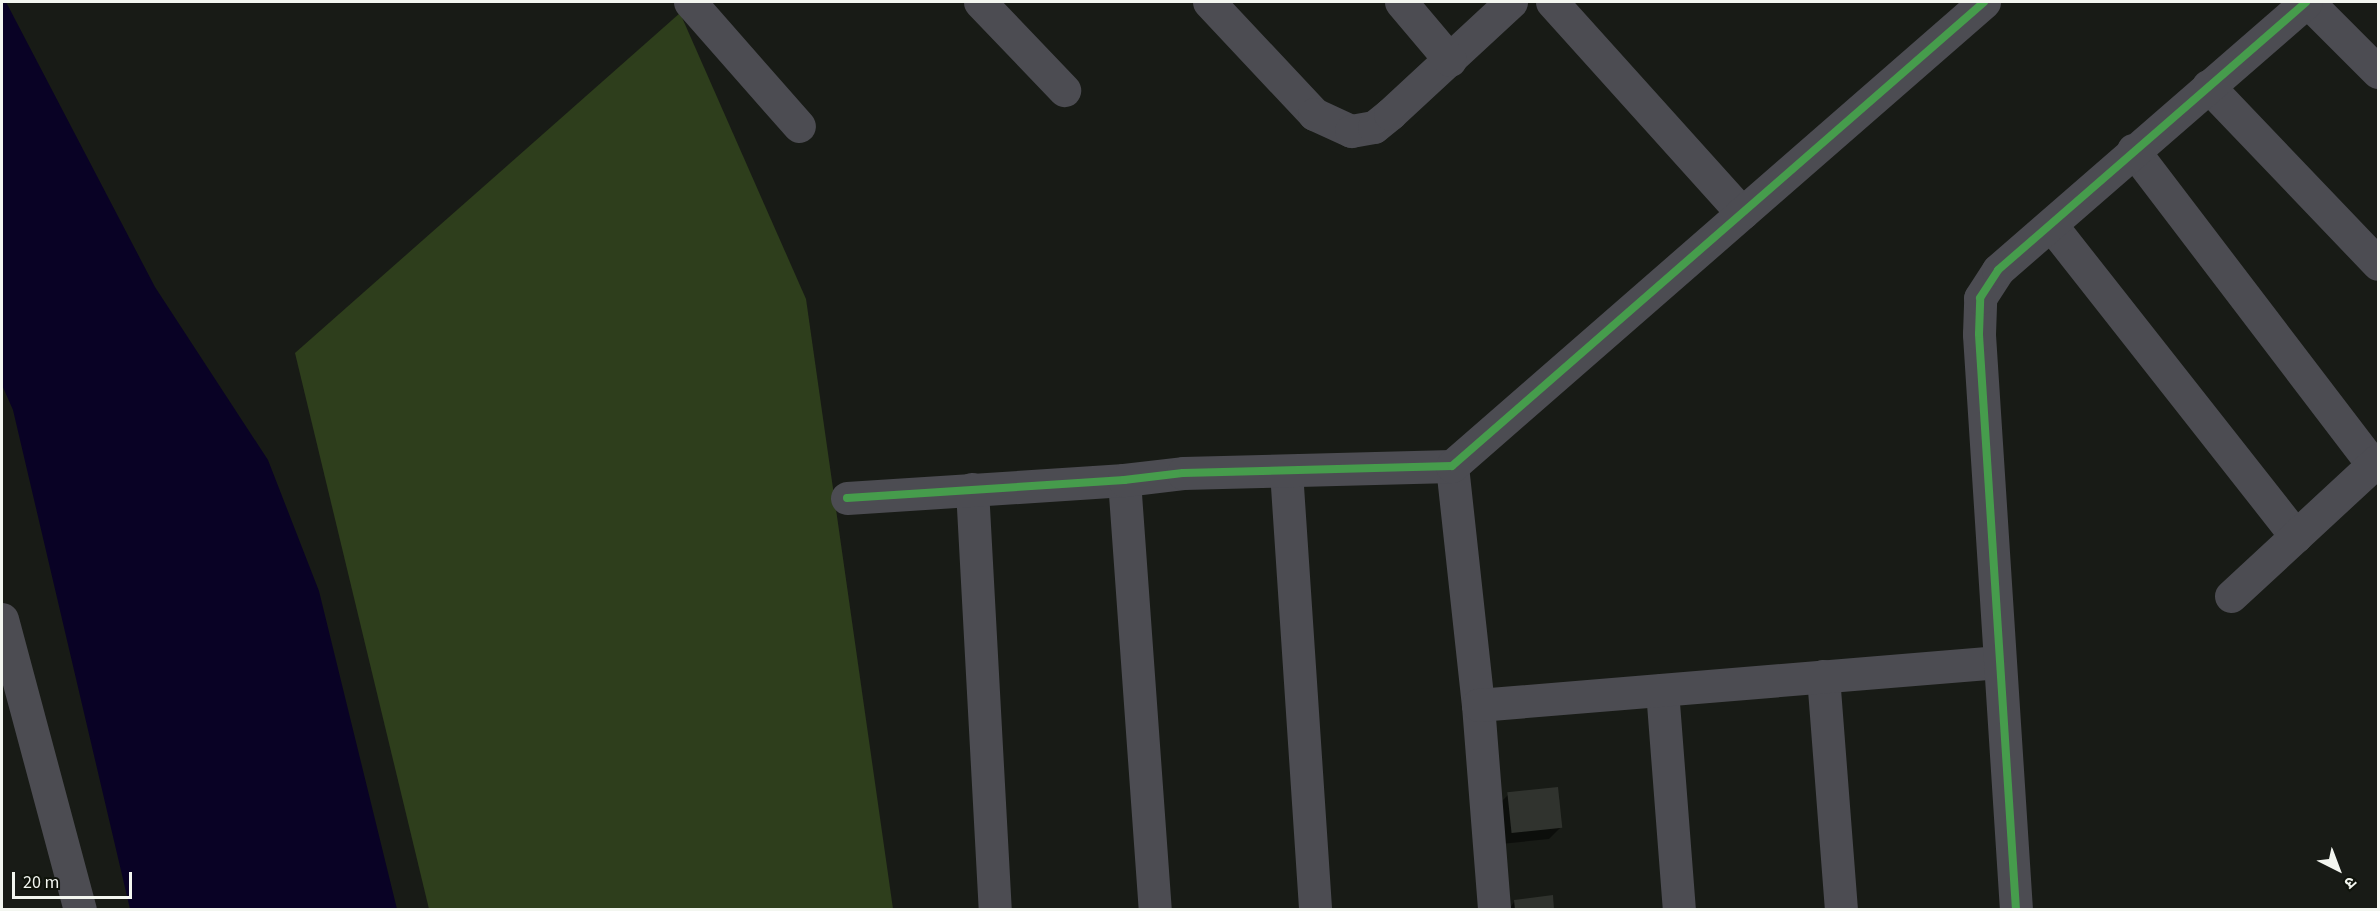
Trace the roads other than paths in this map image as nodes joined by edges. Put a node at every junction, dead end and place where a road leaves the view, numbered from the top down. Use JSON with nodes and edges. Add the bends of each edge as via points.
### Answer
{"nodes":[{"id":1,"x":690,"y":2,"type":"edge"},
{"id":2,"x":980,"y":2,"type":"edge"},
{"id":3,"x":1209,"y":2,"type":"edge"},
{"id":4,"x":1401,"y":2,"type":"edge"},
{"id":5,"x":1511,"y":2,"type":"edge"},
{"id":6,"x":1552,"y":2,"type":"edge"},
{"id":7,"x":1984,"y":2,"type":"edge"},
{"id":8,"x":2307,"y":2,"type":"edge"},
{"id":9,"x":1450,"y":60,"type":"junction"},
{"id":10,"x":2379,"y":72,"type":"edge"},
{"id":11,"x":2208,"y":86,"type":"junction"},
{"id":12,"x":1064,"y":90,"type":"dead end"},
{"id":13,"x":799,"y":126,"type":"dead end"},
{"id":14,"x":2133,"y":150,"type":"junction"},
{"id":15,"x":1742,"y":213,"type":"junction"},
{"id":16,"x":2051,"y":225,"type":"junction"},
{"id":17,"x":2379,"y":264,"type":"edge"},
{"id":18,"x":2376,"y":462,"type":"edge"},
{"id":19,"x":1452,"y":466,"type":"junction"},
{"id":20,"x":1286,"y":471,"type":"junction"},
{"id":21,"x":1124,"y":480,"type":"junction"},
{"id":22,"x":972,"y":489,"type":"junction"},
{"id":23,"x":847,"y":498,"type":"dead end"},
{"id":24,"x":2296,"y":536,"type":"junction"},
{"id":25,"x":2231,"y":596,"type":"dead end"},
{"id":26,"x":2,"y":620,"type":"edge"},
{"id":27,"x":1999,"y":662,"type":"junction"},
{"id":28,"x":1823,"y":676,"type":"junction"},
{"id":29,"x":1662,"y":690,"type":"junction"},
{"id":30,"x":1478,"y":705,"type":"junction"},
{"id":31,"x":80,"y":909,"type":"edge"},
{"id":32,"x":995,"y":909,"type":"edge"},
{"id":33,"x":1155,"y":909,"type":"edge"},
{"id":34,"x":1315,"y":909,"type":"edge"},
{"id":35,"x":1494,"y":909,"type":"edge"},
{"id":36,"x":1679,"y":909,"type":"edge"},
{"id":37,"x":1842,"y":909,"type":"edge"},
{"id":38,"x":2016,"y":909,"type":"edge"}],
"edges":[{"from":1,"to":13,"type":"street"},
{"from":2,"to":12,"type":"street"},
{"from":3,"to":9,"type":"street","via":[[1314,114],[1351,131],[1374,127]]},
{"from":4,"to":9,"type":"street"},
{"from":5,"to":9,"type":"street"},
{"from":6,"to":15,"type":"street"},
{"from":7,"to":15,"type":"street"},
{"from":8,"to":10,"type":"street"},
{"from":8,"to":11,"type":"street"},
{"from":11,"to":14,"type":"street"},
{"from":11,"to":17,"type":"street"},
{"from":14,"to":16,"type":"street"},
{"from":14,"to":18,"type":"street"},
{"from":15,"to":19,"type":"street"},
{"from":16,"to":24,"type":"street"},
{"from":16,"to":27,"type":"street","via":[[1998,270],[1980,298]]},
{"from":18,"to":24,"type":"street"},
{"from":19,"to":20,"type":"street"},
{"from":19,"to":30,"type":"street"},
{"from":20,"to":21,"type":"street","via":[[1183,473]]},
{"from":20,"to":34,"type":"street"},
{"from":21,"to":22,"type":"street"},
{"from":21,"to":33,"type":"street"},
{"from":22,"to":23,"type":"street"},
{"from":22,"to":32,"type":"street"},
{"from":24,"to":25,"type":"street"},
{"from":26,"to":31,"type":"street"},
{"from":27,"to":28,"type":"street"},
{"from":27,"to":38,"type":"street"},
{"from":28,"to":29,"type":"street"},
{"from":28,"to":37,"type":"street"},
{"from":29,"to":30,"type":"street"},
{"from":29,"to":36,"type":"street"},
{"from":30,"to":35,"type":"street"}]}
